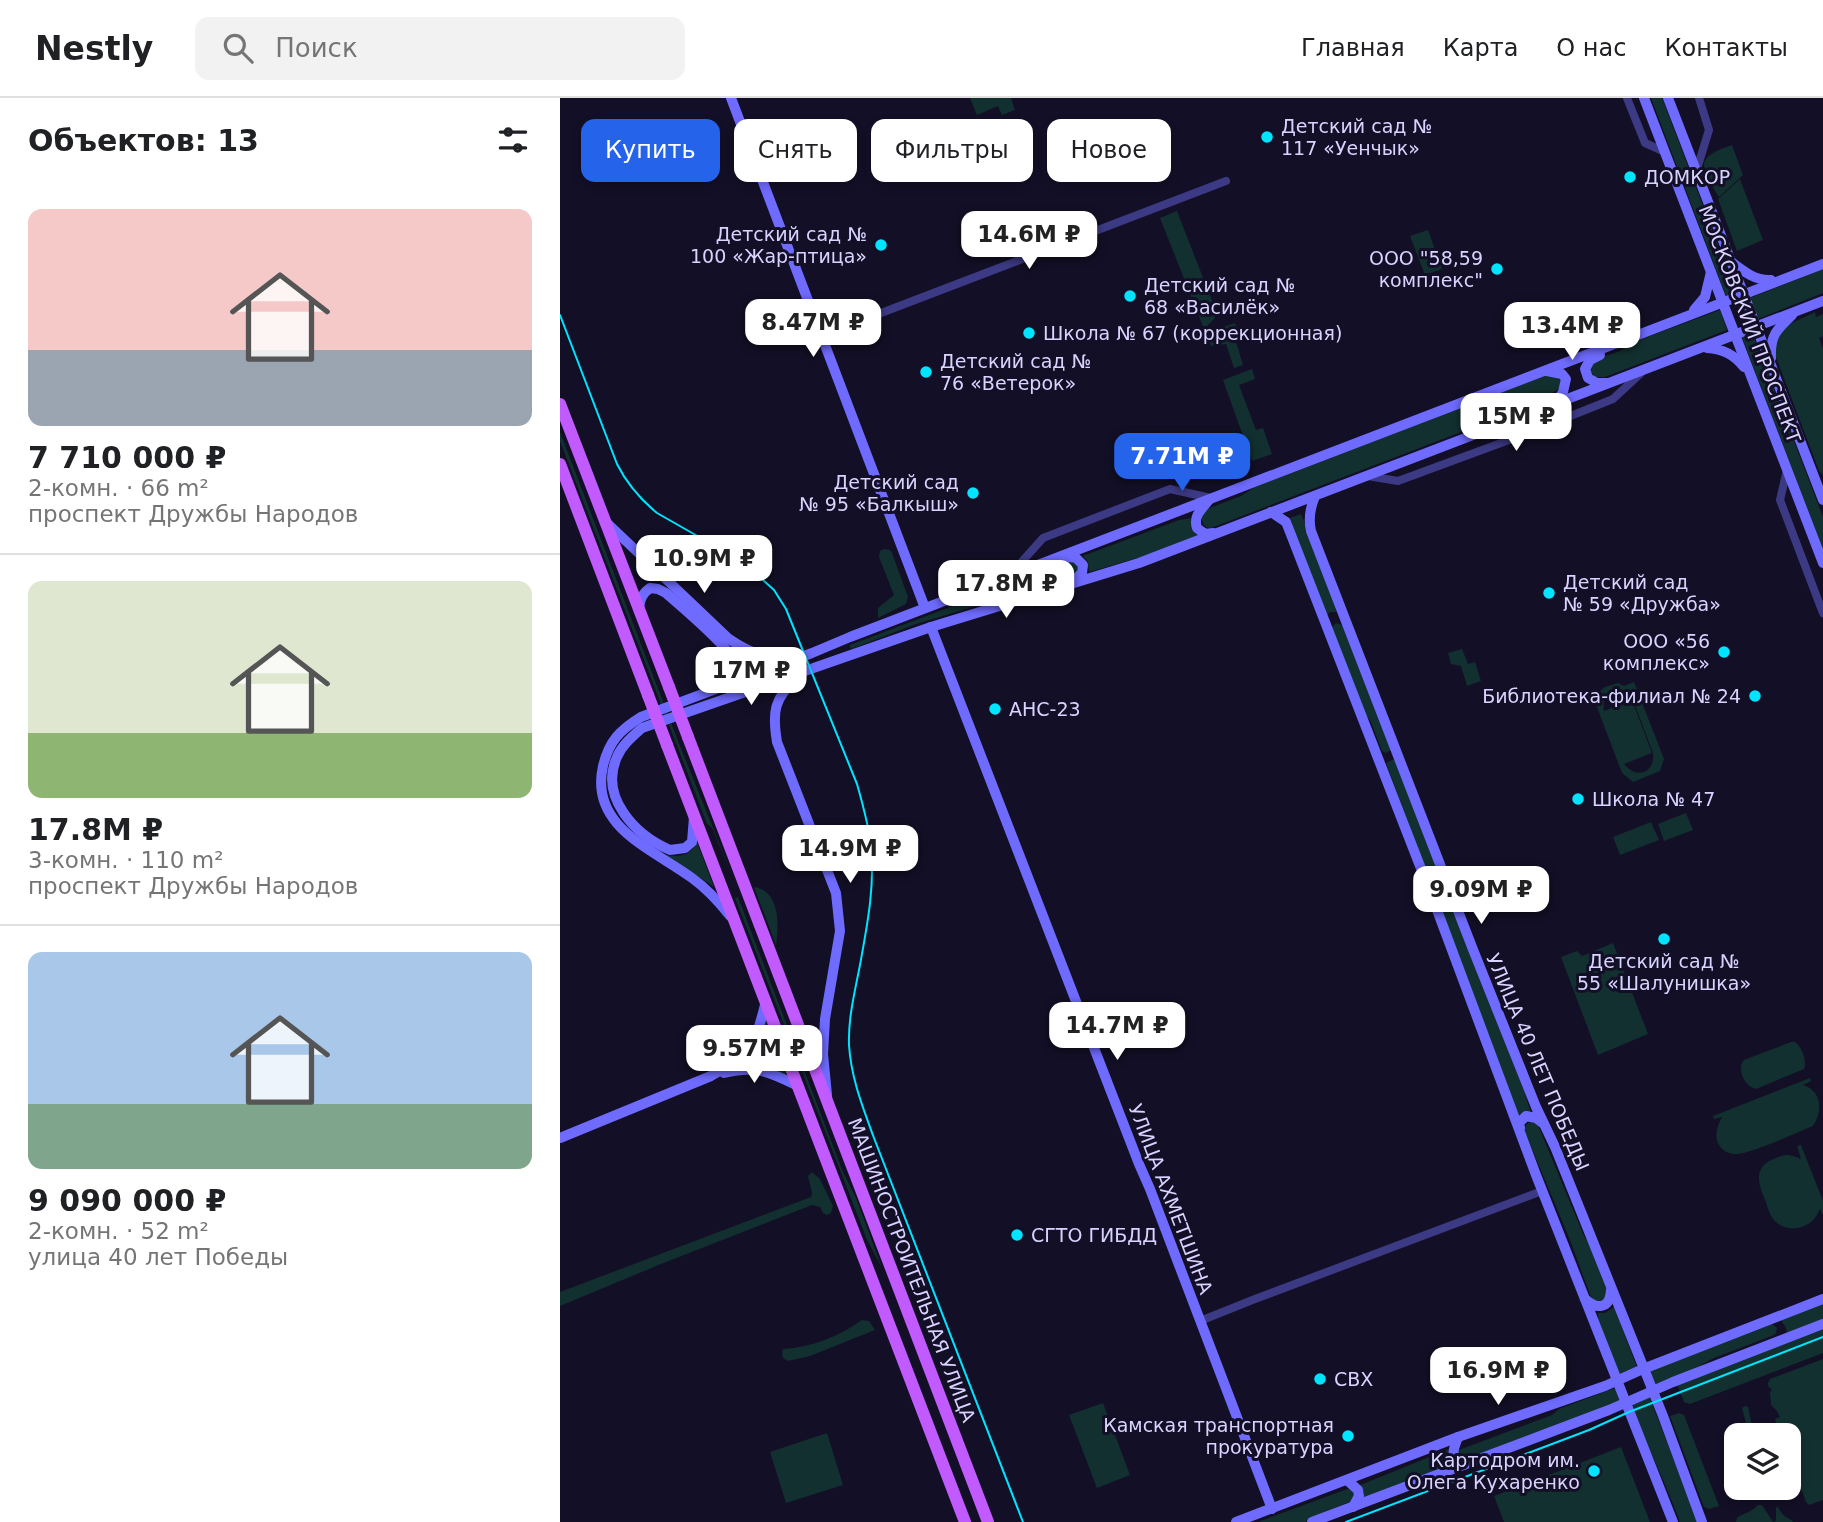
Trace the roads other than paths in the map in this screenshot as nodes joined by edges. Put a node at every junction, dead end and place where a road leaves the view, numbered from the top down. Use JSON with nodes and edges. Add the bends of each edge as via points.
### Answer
{"nodes":[{"id":1,"x":731,"y":98,"type":"edge"},
{"id":2,"x":1627,"y":98,"type":"edge"},
{"id":3,"x":1644,"y":98,"type":"edge"},
{"id":4,"x":1668,"y":98,"type":"edge"},
{"id":5,"x":1699,"y":98,"type":"edge"},
{"id":6,"x":1665,"y":152,"type":"junction"},
{"id":7,"x":1696,"y":172,"type":"junction"},
{"id":8,"x":1226,"y":181,"type":"dead end"},
{"id":9,"x":1729,"y":260,"type":"junction"},
{"id":10,"x":1823,"y":264,"type":"edge"},
{"id":11,"x":1711,"y":272,"type":"junction"},
{"id":12,"x":1784,"y":278,"type":"junction"},
{"id":13,"x":1743,"y":294,"type":"junction"},
{"id":14,"x":1823,"y":301,"type":"edge"},
{"id":15,"x":1722,"y":302,"type":"junction"},
{"id":16,"x":1796,"y":312,"type":"junction"},
{"id":17,"x":1689,"y":315,"type":"junction"},
{"id":18,"x":1756,"y":327,"type":"junction"},
{"id":19,"x":1735,"y":335,"type":"junction"},
{"id":20,"x":821,"y":336,"type":"junction"},
{"id":21,"x":1629,"y":338,"type":"junction"},
{"id":22,"x":1701,"y":348,"type":"junction"},
{"id":23,"x":1771,"y":364,"type":"junction"},
{"id":24,"x":1645,"y":370,"type":"junction"},
{"id":25,"x":1543,"y":371,"type":"junction"},
{"id":26,"x":1750,"y":373,"type":"junction"},
{"id":27,"x":1609,"y":383,"type":"junction"},
{"id":28,"x":560,"y":404,"type":"edge"},
{"id":29,"x":1555,"y":404,"type":"junction"},
{"id":30,"x":560,"y":464,"type":"edge"},
{"id":31,"x":1810,"y":466,"type":"junction"},
{"id":32,"x":1787,"y":470,"type":"junction"},
{"id":33,"x":1368,"y":476,"type":"junction"},
{"id":34,"x":1823,"y":481,"type":"edge"},
{"id":35,"x":1315,"y":496,"type":"junction"},
{"id":36,"x":1211,"y":498,"type":"junction"},
{"id":37,"x":1823,"y":500,"type":"edge"},
{"id":38,"x":1271,"y":512,"type":"junction"},
{"id":39,"x":605,"y":522,"type":"junction"},
{"id":40,"x":1220,"y":532,"type":"junction"},
{"id":41,"x":1061,"y":556,"type":"junction"},
{"id":42,"x":1823,"y":563,"type":"edge"},
{"id":43,"x":1009,"y":576,"type":"junction"},
{"id":44,"x":1071,"y":583,"type":"junction"},
{"id":45,"x":925,"y":608,"type":"junction"},
{"id":46,"x":639,"y":610,"type":"junction"},
{"id":47,"x":1823,"y":613,"type":"edge"},
{"id":48,"x":1349,"y":626,"type":"junction"},
{"id":49,"x":931,"y":627,"type":"junction"},
{"id":50,"x":1328,"y":632,"type":"junction"},
{"id":51,"x":850,"y":637,"type":"junction"},
{"id":52,"x":812,"y":653,"type":"junction"},
{"id":53,"x":856,"y":654,"type":"junction"},
{"id":54,"x":802,"y":673,"type":"junction"},
{"id":55,"x":716,"y":689,"type":"junction"},
{"id":56,"x":1395,"y":746,"type":"junction"},
{"id":57,"x":1375,"y":750,"type":"junction"},
{"id":58,"x":695,"y":816,"type":"junction"},
{"id":59,"x":743,"y":880,"type":"junction"},
{"id":60,"x":722,"y":888,"type":"junction"},
{"id":61,"x":736,"y":924,"type":"junction"},
{"id":62,"x":766,"y":1002,"type":"junction"},
{"id":63,"x":712,"y":1076,"type":"junction"},
{"id":64,"x":798,"y":1086,"type":"junction"},
{"id":65,"x":828,"y":1104,"type":"junction"},
{"id":66,"x":1544,"y":1124,"type":"junction"},
{"id":67,"x":1521,"y":1134,"type":"junction"},
{"id":68,"x":560,"y":1138,"type":"edge"},
{"id":69,"x":1542,"y":1192,"type":"junction"},
{"id":70,"x":1611,"y":1288,"type":"junction"},
{"id":71,"x":901,"y":1294,"type":"junction"},
{"id":72,"x":1585,"y":1299,"type":"junction"},
{"id":73,"x":1823,"y":1299,"type":"edge"},
{"id":74,"x":880,"y":1302,"type":"junction"},
{"id":75,"x":1771,"y":1320,"type":"junction"},
{"id":76,"x":1200,"y":1321,"type":"junction"},
{"id":77,"x":1823,"y":1324,"type":"edge"},
{"id":78,"x":1765,"y":1346,"type":"junction"},
{"id":79,"x":925,"y":1356,"type":"junction"},
{"id":80,"x":905,"y":1365,"type":"junction"},
{"id":81,"x":1643,"y":1368,"type":"junction"},
{"id":82,"x":1616,"y":1381,"type":"junction"},
{"id":83,"x":1652,"y":1391,"type":"junction"},
{"id":84,"x":1625,"y":1402,"type":"junction"},
{"id":85,"x":1458,"y":1437,"type":"junction"},
{"id":86,"x":1464,"y":1465,"type":"junction"},
{"id":87,"x":1347,"y":1480,"type":"junction"},
{"id":88,"x":1353,"y":1507,"type":"junction"},
{"id":89,"x":1272,"y":1509,"type":"junction"},
{"id":90,"x":965,"y":1522,"type":"edge"},
{"id":91,"x":988,"y":1522,"type":"edge"},
{"id":92,"x":1236,"y":1522,"type":"edge"},
{"id":93,"x":1312,"y":1522,"type":"edge"},
{"id":94,"x":1673,"y":1522,"type":"edge"},
{"id":95,"x":1702,"y":1522,"type":"edge"}],
"edges":[{"from":1,"to":20,"type":"street"},
{"from":2,"to":6,"type":"street","via":[[1645,143]]},
{"from":3,"to":6,"type":"street","name":"МОСКОВСКИЙ ПРОСПЕКТ"},
{"from":4,"to":7,"type":"street","name":"МОСКОВСКИЙ ПРОСПЕКТ"},
{"from":5,"to":7,"type":"street","via":[[1709,130]]},
{"from":6,"to":11,"type":"street","name":"МОСКОВСКИЙ ПРОСПЕКТ"},
{"from":7,"to":9,"type":"street","name":"МОСКОВСКИЙ ПРОСПЕКТ"},
{"from":8,"to":20,"type":"street"},
{"from":9,"to":12,"type":"street","via":[[1760,280]]},
{"from":9,"to":13,"type":"street","name":"МОСКОВСКИЙ ПРОСПЕКТ"},
{"from":10,"to":12,"type":"street"},
{"from":11,"to":15,"type":"street","name":"МОСКОВСКИЙ ПРОСПЕКТ"},
{"from":11,"to":17,"type":"street","via":[[1705,297]]},
{"from":12,"to":13,"type":"street"},
{"from":13,"to":15,"type":"street"},
{"from":13,"to":18,"type":"street","name":"МОСКОВСКИЙ ПРОСПЕКТ"},
{"from":14,"to":16,"type":"street"},
{"from":15,"to":17,"type":"street"},
{"from":15,"to":19,"type":"street","name":"МОСКОВСКИЙ ПРОСПЕКТ"},
{"from":16,"to":18,"type":"street"},
{"from":16,"to":23,"type":"street","via":[[1776,330]]},
{"from":17,"to":21,"type":"street"},
{"from":18,"to":19,"type":"street"},
{"from":18,"to":23,"type":"street","name":"МОСКОВСКИЙ ПРОСПЕКТ"},
{"from":19,"to":22,"type":"street"},
{"from":19,"to":26,"type":"street","name":"МОСКОВСКИЙ ПРОСПЕКТ"},
{"from":20,"to":45,"type":"street"},
{"from":21,"to":25,"type":"street"},
{"from":21,"to":27,"type":"street","via":[[1590,360],[1585,369],[1588,378]]},
{"from":22,"to":24,"type":"street"},
{"from":22,"to":26,"type":"street","via":[[1733,355]]},
{"from":23,"to":31,"type":"street","name":"МОСКОВСКИЙ ПРОСПЕКТ"},
{"from":24,"to":27,"type":"street"},
{"from":24,"to":33,"type":"street","via":[[1613,398],[1528,433],[1398,481]]},
{"from":25,"to":29,"type":"street","via":[[1566,379]]},
{"from":25,"to":36,"type":"street"},
{"from":26,"to":32,"type":"street","name":"МОСКОВСКИЙ ПРОСПЕКТ"},
{"from":27,"to":29,"type":"street"},
{"from":28,"to":39,"type":"main road","name":"МАШИНОСТРОИТЕЛЬНАЯ УЛИЦА"},
{"from":29,"to":33,"type":"street"},
{"from":30,"to":58,"type":"main road","bridge":true},
{"from":31,"to":34,"type":"street"},
{"from":31,"to":37,"type":"street","name":"МОСКОВСКИЙ ПРОСПЕКТ"},
{"from":32,"to":42,"type":"street","name":"МОСКОВСКИЙ ПРОСПЕКТ"},
{"from":32,"to":47,"type":"street","via":[[1780,500]]},
{"from":33,"to":35,"type":"street"},
{"from":35,"to":38,"type":"street"},
{"from":35,"to":48,"type":"street","name":"УЛИЦА 40 ЛЕТ ПОБЕДЫ","via":[[1309,523]]},
{"from":36,"to":40,"type":"street","via":[[1195,521],[1205,534]]},
{"from":36,"to":41,"type":"street"},
{"from":36,"to":43,"type":"street","via":[[1170,489],[1147,497],[1043,538]]},
{"from":38,"to":40,"type":"street"},
{"from":38,"to":50,"type":"street","name":"УЛИЦА 40 ЛЕТ ПОБЕДЫ","via":[[1286,522]]},
{"from":39,"to":46,"type":"main road","name":"МАШИНОСТРОИТЕЛЬНАЯ УЛИЦА"},
{"from":39,"to":52,"type":"street","via":[[746,651],[788,657]]},
{"from":40,"to":44,"type":"street"},
{"from":41,"to":43,"type":"street"},
{"from":41,"to":44,"type":"street","via":[[1076,558],[1083,565],[1082,573]]},
{"from":43,"to":45,"type":"street"},
{"from":44,"to":49,"type":"street"},
{"from":45,"to":51,"type":"street"},
{"from":46,"to":55,"type":"street","via":[[645,592],[658,589],[725,647],[737,666]]},
{"from":46,"to":59,"type":"main road","name":"МАШИНОСТРОИТЕЛЬНАЯ УЛИЦА","bridge":true},
{"from":48,"to":50,"type":"street","via":[[1332,615]]},
{"from":48,"to":56,"type":"street","name":"УЛИЦА 40 ЛЕТ ПОБЕДЫ"},
{"from":49,"to":53,"type":"street"},
{"from":49,"to":76,"type":"street","name":"УЛИЦА АХМЕТШИНА"},
{"from":50,"to":57,"type":"street","name":"УЛИЦА 40 ЛЕТ ПОБЕДЫ"},
{"from":51,"to":52,"type":"street"},
{"from":51,"to":53,"type":"street","via":[[846,649]]},
{"from":52,"to":55,"type":"street"},
{"from":53,"to":54,"type":"street"},
{"from":54,"to":58,"type":"street","via":[[642,728],[627,741],[612,775],[613,791],[627,819],[670,850],[692,842]]},
{"from":54,"to":65,"type":"street","via":[[786,687],[773,720],[777,742],[836,893],[840,931],[822,1054]]},
{"from":55,"to":61,"type":"street","via":[[641,717],[615,737],[605,756],[601,793],[623,830],[699,884]]},
{"from":56,"to":57,"type":"street","via":[[1390,757]]},
{"from":56,"to":66,"type":"street","name":"УЛИЦА 40 ЛЕТ ПОБЕДЫ"},
{"from":57,"to":67,"type":"street","name":"УЛИЦА 40 ЛЕТ ПОБЕДЫ"},
{"from":58,"to":60,"type":"main road"},
{"from":59,"to":60,"type":"main road","via":[[736,896]]},
{"from":59,"to":65,"type":"main road","name":"МАШИНОСТРОИТЕЛЬНАЯ УЛИЦА"},
{"from":60,"to":61,"type":"main road"},
{"from":61,"to":62,"type":"main road"},
{"from":62,"to":63,"type":"street","via":[[752,1044]]},
{"from":62,"to":64,"type":"main road"},
{"from":63,"to":64,"type":"street","via":[[746,1068],[772,1073]]},
{"from":63,"to":68,"type":"street"},
{"from":64,"to":74,"type":"main road"},
{"from":65,"to":71,"type":"main road","name":"МАШИНОСТРОИТЕЛЬНАЯ УЛИЦА"},
{"from":66,"to":67,"type":"street","via":[[1526,1116],[1519,1123]]},
{"from":66,"to":70,"type":"street","name":"УЛИЦА 40 ЛЕТ ПОБЕДЫ"},
{"from":67,"to":69,"type":"street","name":"УЛИЦА 40 ЛЕТ ПОБЕДЫ"},
{"from":69,"to":72,"type":"street","name":"УЛИЦА 40 ЛЕТ ПОБЕДЫ"},
{"from":69,"to":76,"type":"street"},
{"from":70,"to":72,"type":"street","via":[[1611,1298],[1602,1306]]},
{"from":70,"to":81,"type":"street","name":"УЛИЦА 40 ЛЕТ ПОБЕДЫ"},
{"from":71,"to":74,"type":"main road","via":[[898,1316],[890,1315]]},
{"from":71,"to":79,"type":"main road","name":"МАШИНОСТРОИТЕЛЬНАЯ УЛИЦА"},
{"from":72,"to":82,"type":"street","name":"УЛИЦА 40 ЛЕТ ПОБЕДЫ"},
{"from":73,"to":75,"type":"street"},
{"from":74,"to":80,"type":"main road"},
{"from":75,"to":78,"type":"street","via":[[1782,1329]]},
{"from":75,"to":81,"type":"street"},
{"from":76,"to":89,"type":"street","name":"УЛИЦА АХМЕТШИНА"},
{"from":77,"to":78,"type":"street"},
{"from":78,"to":83,"type":"street"},
{"from":79,"to":80,"type":"main road","via":[[908,1345]]},
{"from":79,"to":91,"type":"main road","name":"МАШИНОСТРОИТЕЛЬНАЯ УЛИЦА"},
{"from":80,"to":90,"type":"main road"},
{"from":81,"to":82,"type":"street"},
{"from":81,"to":83,"type":"street","name":"УЛИЦА 40 ЛЕТ ПОБЕДЫ"},
{"from":82,"to":84,"type":"street","name":"УЛИЦА 40 ЛЕТ ПОБЕДЫ"},
{"from":82,"to":85,"type":"street"},
{"from":83,"to":84,"type":"street"},
{"from":83,"to":95,"type":"street","name":"УЛИЦА 40 ЛЕТ ПОБЕДЫ"},
{"from":84,"to":86,"type":"street"},
{"from":84,"to":94,"type":"street","name":"УЛИЦА 40 ЛЕТ ПОБЕДЫ"},
{"from":85,"to":86,"type":"street","via":[[1453,1456]]},
{"from":85,"to":87,"type":"street"},
{"from":86,"to":88,"type":"street"},
{"from":87,"to":88,"type":"street","via":[[1358,1490]]},
{"from":87,"to":89,"type":"street"},
{"from":88,"to":93,"type":"street"},
{"from":89,"to":92,"type":"street"}]}
